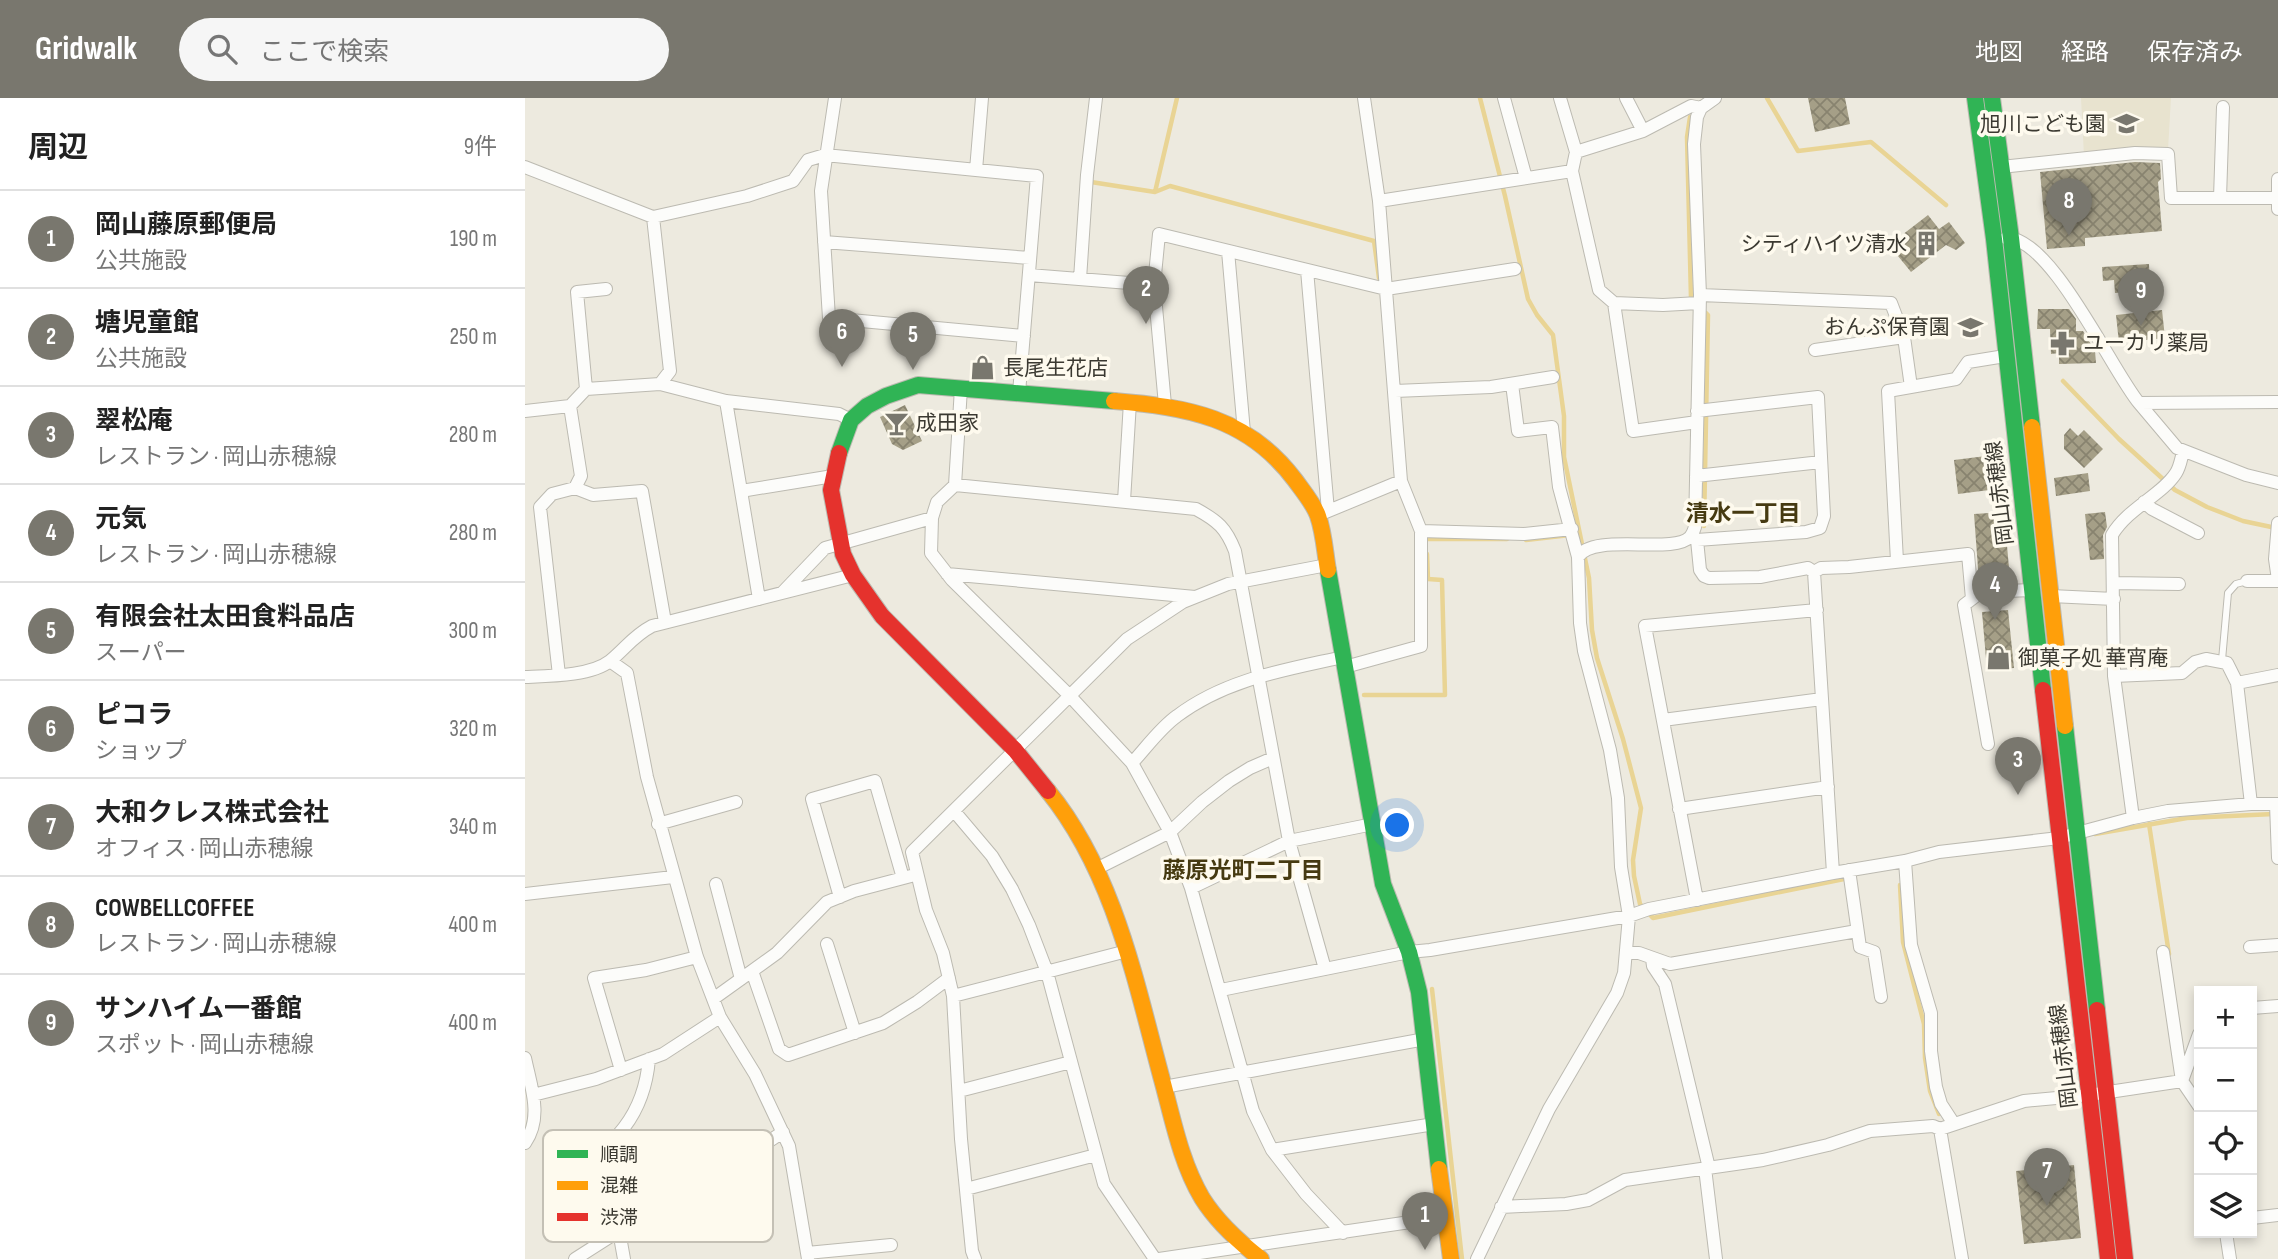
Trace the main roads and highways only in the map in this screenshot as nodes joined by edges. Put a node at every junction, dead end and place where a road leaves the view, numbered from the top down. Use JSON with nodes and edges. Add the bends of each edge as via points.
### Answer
{"nodes":[{"id":1,"x":1975,"y":98,"type":"edge"},
{"id":2,"x":1992,"y":98,"type":"edge"},
{"id":3,"x":1261,"y":1259,"type":"edge"},
{"id":4,"x":1451,"y":1259,"type":"edge"},
{"id":5,"x":2108,"y":1259,"type":"edge"},
{"id":6,"x":2125,"y":1259,"type":"edge"}],
"edges":[{"from":1,"to":5,"type":"main road","name":"岡山赤穂線"},
{"from":2,"to":6,"type":"main road","name":"岡山赤穂線"},
{"from":3,"to":4,"type":"main road","via":[[1203,1199],[1185,1163],[1106,889],[1069,817],[1015,750],[882,616],[843,554],[831,490],[835,464],[851,420],[886,396],[919,385],[1198,411],[1229,422],[1282,461],[1323,513],[1327,565],[1383,884],[1419,992]]}]}
